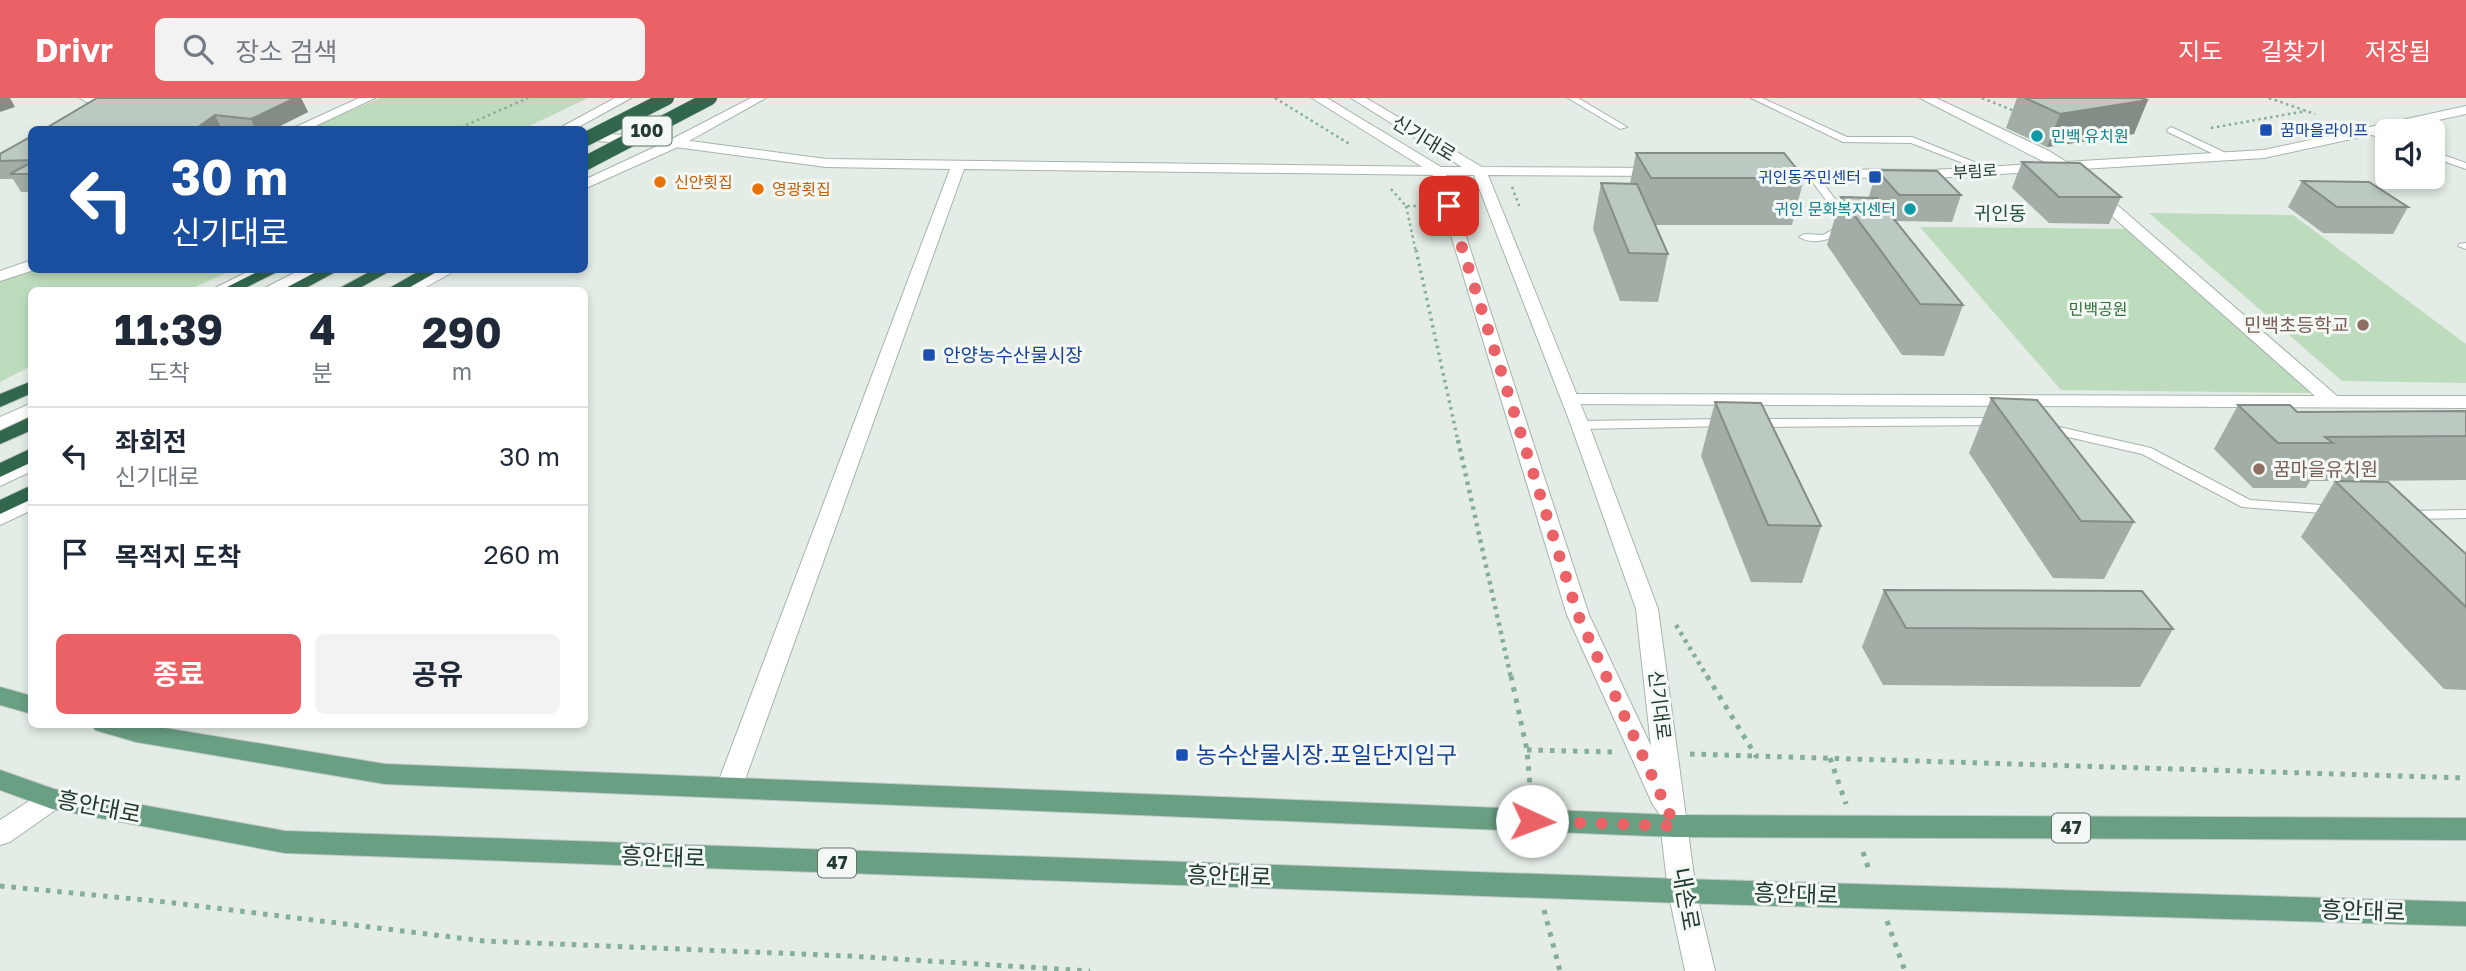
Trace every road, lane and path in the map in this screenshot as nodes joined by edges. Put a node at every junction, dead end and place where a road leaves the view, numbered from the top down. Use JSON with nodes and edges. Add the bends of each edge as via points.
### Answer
{"nodes":[{"id":1,"x":86,"y":98,"type":"edge"},
{"id":2,"x":369,"y":98,"type":"edge"},
{"id":3,"x":528,"y":98,"type":"edge"},
{"id":4,"x":625,"y":98,"type":"edge"},
{"id":5,"x":636,"y":98,"type":"edge"},
{"id":6,"x":654,"y":98,"type":"edge"},
{"id":7,"x":667,"y":98,"type":"edge"},
{"id":8,"x":710,"y":98,"type":"edge"},
{"id":9,"x":761,"y":98,"type":"edge"},
{"id":10,"x":1275,"y":98,"type":"edge"},
{"id":11,"x":1318,"y":98,"type":"edge"},
{"id":12,"x":1357,"y":98,"type":"edge"},
{"id":13,"x":1572,"y":98,"type":"edge"},
{"id":14,"x":1755,"y":98,"type":"edge"},
{"id":15,"x":1926,"y":98,"type":"edge"},
{"id":16,"x":1982,"y":98,"type":"edge"},
{"id":17,"x":2269,"y":98,"type":"edge"},
{"id":18,"x":740,"y":99,"type":"edge"},
{"id":19,"x":128,"y":102,"type":"edge"},
{"id":20,"x":2466,"y":110,"type":"edge"},
{"id":21,"x":598,"y":111,"type":"junction"},
{"id":22,"x":2306,"y":111,"type":"junction"},
{"id":23,"x":2315,"y":114,"type":"dead end"},
{"id":24,"x":2026,"y":116,"type":"edge"},
{"id":25,"x":304,"y":126,"type":"edge"},
{"id":26,"x":464,"y":126,"type":"edge"},
{"id":27,"x":570,"y":126,"type":"edge"},
{"id":28,"x":1623,"y":127,"type":"dead end"},
{"id":29,"x":2174,"y":131,"type":"joint"},
{"id":30,"x":2372,"y":132,"type":"junction"},
{"id":31,"x":2375,"y":133,"type":"edge"},
{"id":32,"x":588,"y":135,"type":"edge"},
{"id":33,"x":588,"y":135,"type":"edge"},
{"id":34,"x":588,"y":137,"type":"edge"},
{"id":35,"x":650,"y":142,"type":"junction"},
{"id":36,"x":675,"y":143,"type":"junction"},
{"id":37,"x":1351,"y":145,"type":"dead end"},
{"id":38,"x":2228,"y":157,"type":"junction"},
{"id":39,"x":2445,"y":159,"type":"edge"},
{"id":40,"x":588,"y":162,"type":"edge"},
{"id":41,"x":2466,"y":166,"type":"edge"},
{"id":42,"x":958,"y":167,"type":"junction"},
{"id":43,"x":2064,"y":167,"type":"junction"},
{"id":44,"x":588,"y":170,"type":"edge"},
{"id":45,"x":1989,"y":170,"type":"junction"},
{"id":46,"x":1438,"y":171,"type":"junction"},
{"id":47,"x":1480,"y":172,"type":"junction"},
{"id":48,"x":1672,"y":172,"type":"edge"},
{"id":49,"x":1755,"y":173,"type":"edge"},
{"id":50,"x":1811,"y":173,"type":"junction"},
{"id":51,"x":588,"y":183,"type":"edge"},
{"id":52,"x":588,"y":192,"type":"edge"},
{"id":53,"x":1406,"y":206,"type":"dead end"},
{"id":54,"x":1804,"y":237,"type":"dead end"},
{"id":55,"x":28,"y":266,"type":"edge"},
{"id":56,"x":256,"y":273,"type":"edge"},
{"id":57,"x":266,"y":273,"type":"edge"},
{"id":58,"x":306,"y":273,"type":"edge"},
{"id":59,"x":325,"y":273,"type":"edge"},
{"id":60,"x":378,"y":273,"type":"edge"},
{"id":61,"x":385,"y":273,"type":"edge"},
{"id":62,"x":426,"y":273,"type":"edge"},
{"id":63,"x":442,"y":273,"type":"edge"},
{"id":64,"x":0,"y":276,"type":"edge"},
{"id":65,"x":225,"y":287,"type":"edge"},
{"id":66,"x":235,"y":287,"type":"edge"},
{"id":67,"x":275,"y":287,"type":"edge"},
{"id":68,"x":296,"y":287,"type":"edge"},
{"id":69,"x":350,"y":287,"type":"edge"},
{"id":70,"x":358,"y":287,"type":"edge"},
{"id":71,"x":400,"y":287,"type":"edge"},
{"id":72,"x":416,"y":287,"type":"edge"},
{"id":73,"x":28,"y":386,"type":"edge"},
{"id":74,"x":0,"y":399,"type":"edge"},
{"id":75,"x":1570,"y":400,"type":"junction"},
{"id":76,"x":2330,"y":400,"type":"junction"},
{"id":77,"x":2466,"y":402,"type":"edge"},
{"id":78,"x":28,"y":410,"type":"edge"},
{"id":79,"x":2009,"y":422,"type":"edge"},
{"id":80,"x":0,"y":424,"type":"edge"},
{"id":81,"x":28,"y":424,"type":"edge"},
{"id":82,"x":1580,"y":425,"type":"junction"},
{"id":83,"x":2034,"y":425,"type":"edge"},
{"id":84,"x":0,"y":438,"type":"edge"},
{"id":85,"x":28,"y":456,"type":"edge"},
{"id":86,"x":28,"y":465,"type":"edge"},
{"id":87,"x":0,"y":471,"type":"edge"},
{"id":88,"x":0,"y":480,"type":"edge"},
{"id":89,"x":28,"y":493,"type":"edge"},
{"id":90,"x":28,"y":503,"type":"edge"},
{"id":91,"x":0,"y":508,"type":"edge"},
{"id":92,"x":2343,"y":511,"type":"edge"},
{"id":93,"x":2466,"y":514,"type":"edge"},
{"id":94,"x":2398,"y":515,"type":"edge"},
{"id":95,"x":0,"y":519,"type":"edge"},
{"id":96,"x":1672,"y":619,"type":"dead end"},
{"id":97,"x":0,"y":696,"type":"edge"},
{"id":98,"x":28,"y":704,"type":"edge"},
{"id":99,"x":118,"y":728,"type":"edge"},
{"id":100,"x":1830,"y":758,"type":"junction"},
{"id":101,"x":2466,"y":778,"type":"edge"},
{"id":102,"x":0,"y":780,"type":"edge"},
{"id":103,"x":729,"y":788,"type":"junction"},
{"id":104,"x":52,"y":799,"type":"junction"},
{"id":105,"x":1532,"y":821,"type":"junction"},
{"id":106,"x":1675,"y":826,"type":"junction"},
{"id":107,"x":1854,"y":827,"type":"junction"},
{"id":108,"x":2466,"y":829,"type":"edge"},
{"id":109,"x":0,"y":834,"type":"edge"},
{"id":110,"x":0,"y":886,"type":"edge"},
{"id":111,"x":1538,"y":886,"type":"junction"},
{"id":112,"x":1682,"y":891,"type":"junction"},
{"id":113,"x":1879,"y":897,"type":"junction"},
{"id":114,"x":2466,"y":914,"type":"edge"},
{"id":115,"x":1090,"y":971,"type":"edge"},
{"id":116,"x":1560,"y":971,"type":"edge"},
{"id":117,"x":1700,"y":971,"type":"edge"},
{"id":118,"x":1905,"y":971,"type":"edge"}],
"edges":[{"from":1,"to":19,"type":"street","via":[[101,103]]},
{"from":2,"to":25,"type":"street"},
{"from":3,"to":26,"type":"path"},
{"from":4,"to":21,"type":"street"},
{"from":5,"to":21,"type":"street"},
{"from":6,"to":32,"type":"street"},
{"from":7,"to":33,"type":"highway","number":"100","bridge":true},
{"from":8,"to":40,"type":"highway","number":"100","bridge":true},
{"from":9,"to":36,"type":"street"},
{"from":10,"to":37,"type":"path"},
{"from":11,"to":46,"type":"street","name":"신기대로"},
{"from":12,"to":47,"type":"street","name":"신기대로"},
{"from":13,"to":28,"type":"lane"},
{"from":14,"to":45,"type":"lane","via":[[1846,140],[1912,140]]},
{"from":15,"to":43,"type":"street"},
{"from":16,"to":24,"type":"path"},
{"from":17,"to":22,"type":"path"},
{"from":18,"to":35,"type":"street"},
{"from":18,"to":36,"type":"street"},
{"from":20,"to":30,"type":"street","name":"부림로"},
{"from":21,"to":27,"type":"street"},
{"from":22,"to":23,"type":"path"},
{"from":22,"to":29,"type":"path"},
{"from":29,"to":38,"type":"lane"},
{"from":30,"to":31,"type":"lane"},
{"from":30,"to":38,"type":"street","name":"부림로"},
{"from":34,"to":35,"type":"street"},
{"from":35,"to":36,"type":"street"},
{"from":35,"to":44,"type":"street"},
{"from":36,"to":42,"type":"street","via":[[826,163]]},
{"from":36,"to":51,"type":"street"},
{"from":36,"to":52,"type":"street"},
{"from":38,"to":43,"type":"street","name":"부림로"},
{"from":39,"to":41,"type":"lane"},
{"from":42,"to":46,"type":"street"},
{"from":42,"to":103,"type":"street"},
{"from":43,"to":45,"type":"street","name":"부림로"},
{"from":43,"to":76,"type":"street"},
{"from":45,"to":50,"type":"street","name":"부림로"},
{"from":46,"to":47,"type":"street"},
{"from":46,"to":106,"type":"street","name":"신기대로","via":[[1578,615]]},
{"from":47,"to":48,"type":"street"},
{"from":47,"to":75,"type":"street","name":"신기대로"},
{"from":49,"to":50,"type":"street","name":"부림로"},
{"from":50,"to":54,"type":"lane","via":[[1846,219],[1842,229],[1825,238]]},
{"from":53,"to":105,"type":"path","via":[[1527,750]]},
{"from":55,"to":64,"type":"street"},
{"from":56,"to":65,"type":"street"},
{"from":57,"to":66,"type":"highway"},
{"from":58,"to":67,"type":"street"},
{"from":59,"to":68,"type":"highway"},
{"from":60,"to":69,"type":"highway"},
{"from":61,"to":70,"type":"street"},
{"from":62,"to":71,"type":"highway"},
{"from":63,"to":72,"type":"street"},
{"from":73,"to":74,"type":"highway"},
{"from":75,"to":76,"type":"street"},
{"from":75,"to":82,"type":"street","name":"신기대로"},
{"from":76,"to":77,"type":"street"},
{"from":78,"to":80,"type":"street"},
{"from":79,"to":82,"type":"lane"},
{"from":81,"to":84,"type":"highway"},
{"from":82,"to":106,"type":"street","name":"신기대로","via":[[1647,609]]},
{"from":83,"to":92,"type":"lane","via":[[2146,451],[2247,504]]},
{"from":85,"to":87,"type":"highway"},
{"from":86,"to":88,"type":"street"},
{"from":89,"to":91,"type":"highway"},
{"from":90,"to":95,"type":"street"},
{"from":93,"to":94,"type":"lane"},
{"from":96,"to":100,"type":"path","via":[[1756,756]]},
{"from":97,"to":98,"type":"main road"},
{"from":99,"to":103,"type":"main road","number":"47","via":[[385,774]]},
{"from":100,"to":101,"type":"path"},
{"from":100,"to":107,"type":"path"},
{"from":102,"to":104,"type":"main road","name":"흥안대로","number":"47"},
{"from":103,"to":105,"type":"main road","number":"47"},
{"from":104,"to":109,"type":"street"},
{"from":104,"to":111,"type":"main road","name":"흥안대로","number":"47","via":[[285,842]]},
{"from":105,"to":106,"type":"main road","number":"47"},
{"from":106,"to":107,"type":"main road","number":"47"},
{"from":106,"to":112,"type":"street","name":"내손로"},
{"from":107,"to":108,"type":"main road","number":"47"},
{"from":107,"to":113,"type":"path"},
{"from":110,"to":115,"type":"path","via":[[484,942]]},
{"from":111,"to":112,"type":"main road","name":"흥안대로","number":"47"},
{"from":111,"to":116,"type":"path"},
{"from":112,"to":113,"type":"main road","name":"흥안대로","number":"47"},
{"from":112,"to":117,"type":"street","name":"내손로"},
{"from":113,"to":114,"type":"main road","name":"흥안대로","number":"47"},
{"from":113,"to":118,"type":"path"}]}
